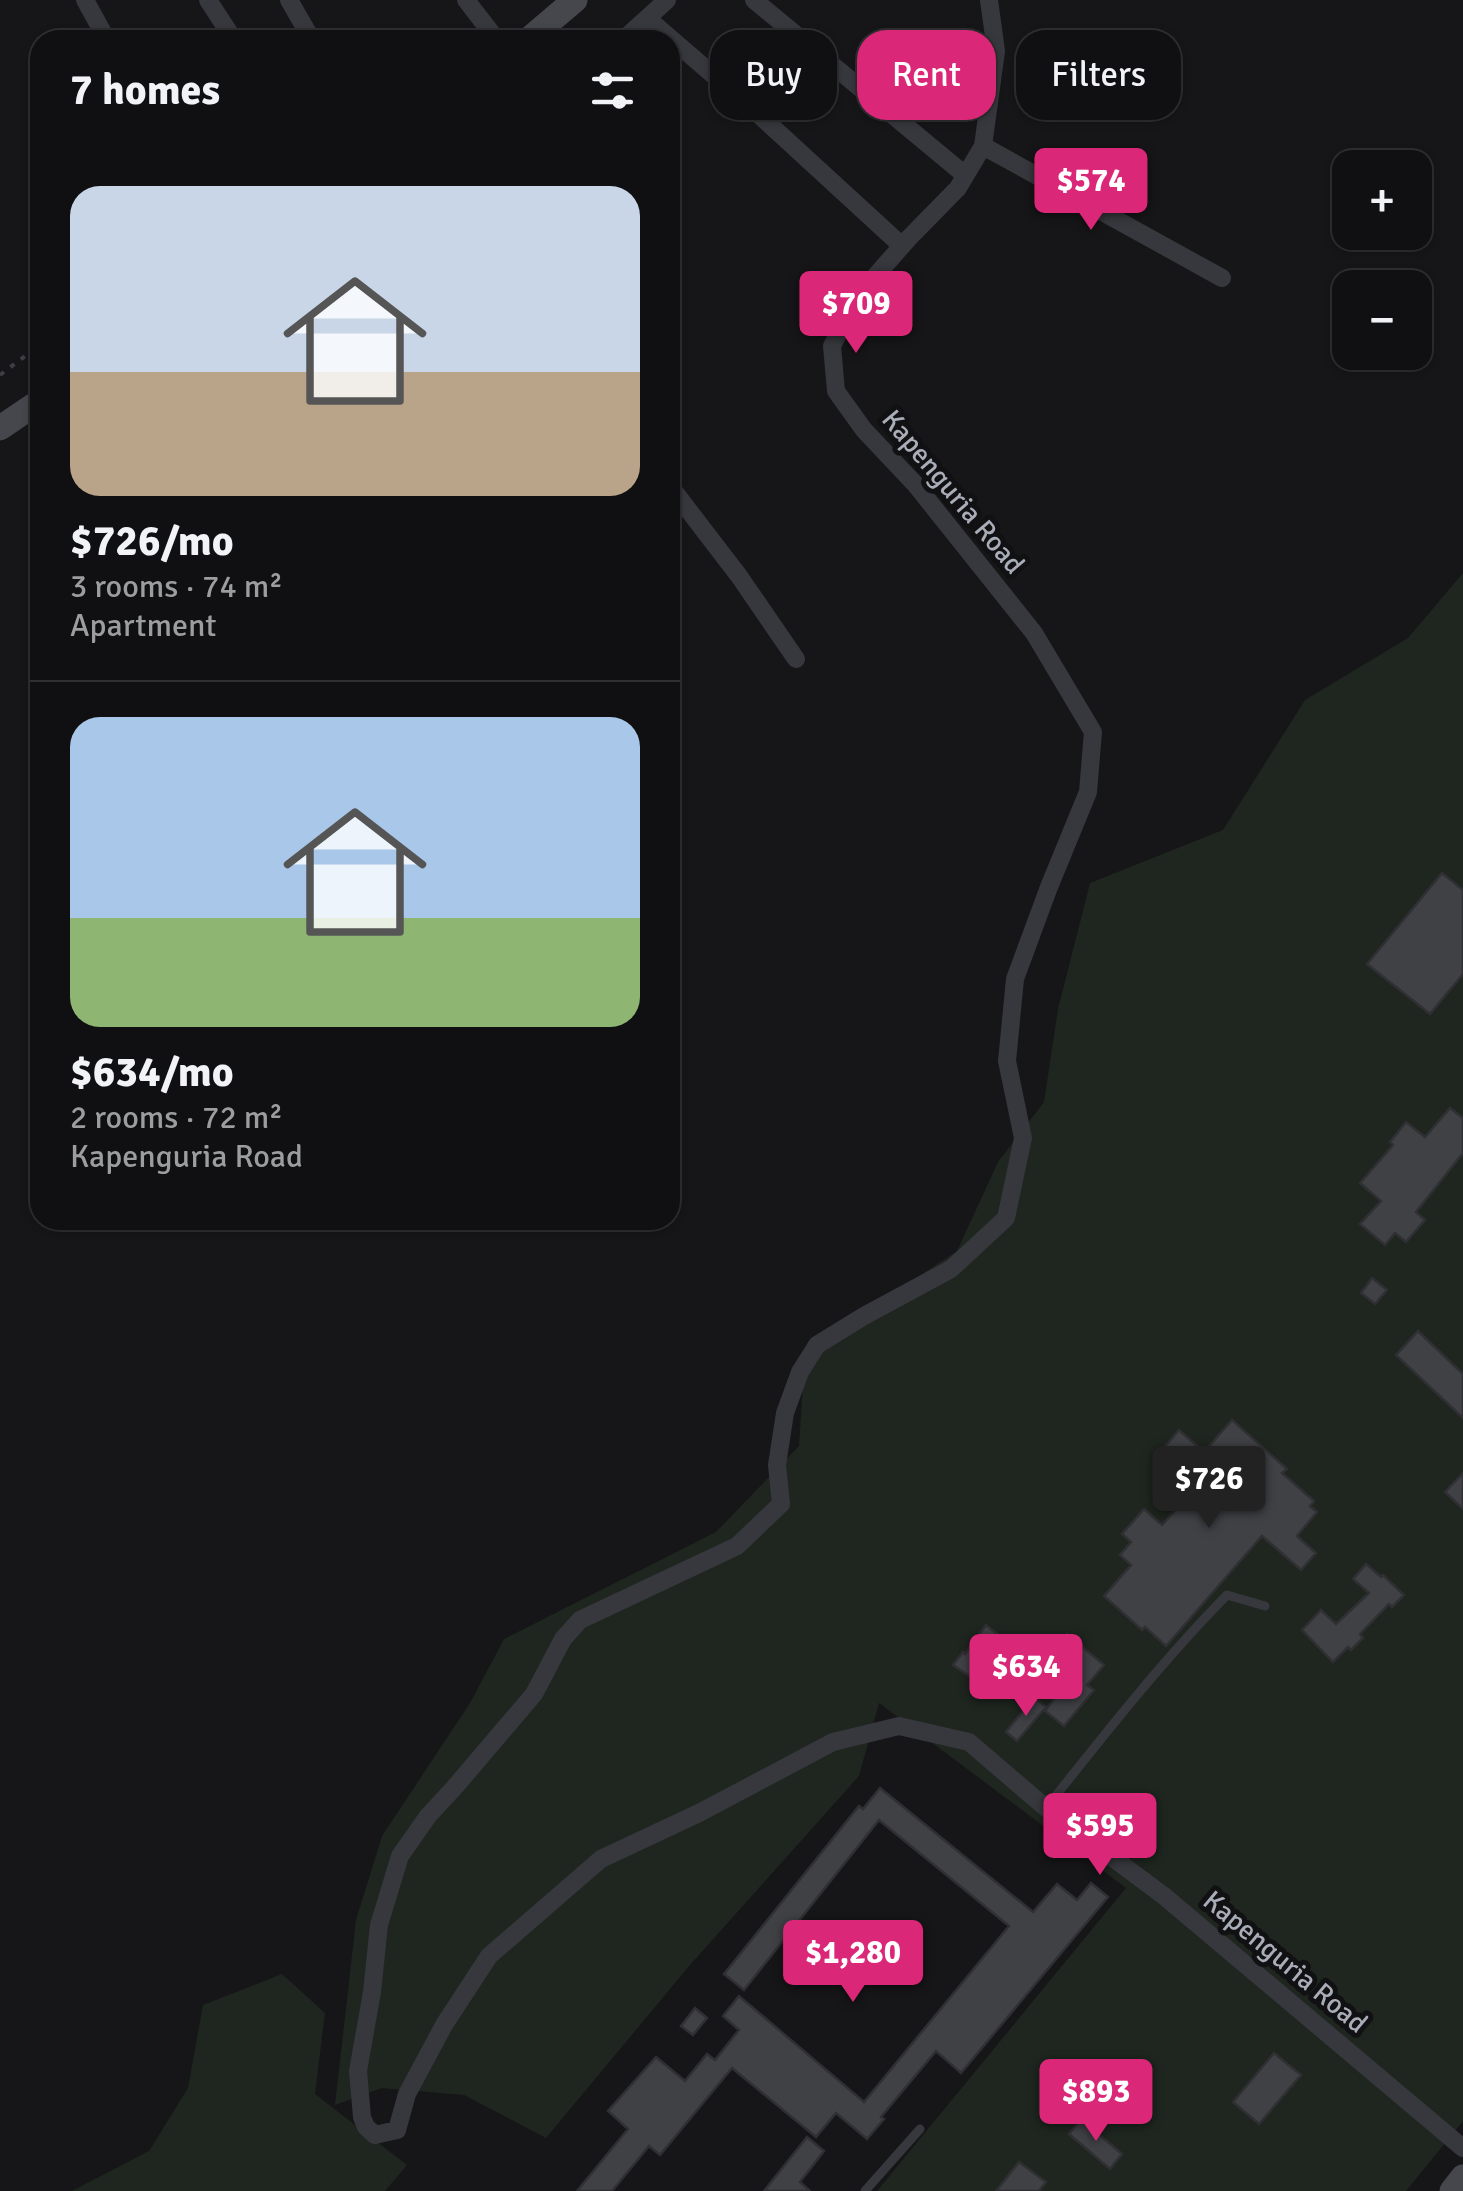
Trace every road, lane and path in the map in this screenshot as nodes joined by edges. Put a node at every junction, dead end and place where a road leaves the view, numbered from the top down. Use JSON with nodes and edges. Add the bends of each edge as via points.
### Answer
{"nodes":[{"id":1,"x":85,"y":0,"type":"edge"},
{"id":2,"x":208,"y":0,"type":"edge"},
{"id":3,"x":288,"y":0,"type":"edge"},
{"id":4,"x":466,"y":0,"type":"edge"},
{"id":5,"x":575,"y":0,"type":"edge"},
{"id":6,"x":666,"y":0,"type":"edge"},
{"id":7,"x":754,"y":0,"type":"edge"},
{"id":8,"x":989,"y":0,"type":"edge"},
{"id":9,"x":647,"y":18,"type":"junction"},
{"id":10,"x":102,"y":30,"type":"edge"},
{"id":11,"x":228,"y":30,"type":"edge"},
{"id":12,"x":306,"y":30,"type":"edge"},
{"id":13,"x":489,"y":30,"type":"edge"},
{"id":14,"x":540,"y":30,"type":"edge"},
{"id":15,"x":634,"y":30,"type":"edge"},
{"id":16,"x":661,"y":30,"type":"edge"},
{"id":17,"x":680,"y":46,"type":"edge"},
{"id":18,"x":983,"y":146,"type":"junction"},
{"id":19,"x":965,"y":175,"type":"junction"},
{"id":20,"x":902,"y":246,"type":"junction"},
{"id":21,"x":1222,"y":278,"type":"dead end"},
{"id":22,"x":30,"y":352,"type":"edge"},
{"id":23,"x":0,"y":375,"type":"edge"},
{"id":24,"x":30,"y":408,"type":"edge"},
{"id":25,"x":0,"y":428,"type":"edge"},
{"id":26,"x":680,"y":499,"type":"edge"},
{"id":27,"x":796,"y":659,"type":"dead end"},
{"id":28,"x":1265,"y":1606,"type":"dead end"},
{"id":29,"x":1046,"y":1808,"type":"junction"},
{"id":30,"x":920,"y":2129,"type":"dead end"},
{"id":31,"x":1463,"y":2148,"type":"edge"},
{"id":32,"x":1463,"y":2177,"type":"edge"},
{"id":33,"x":866,"y":2191,"type":"edge"},
{"id":34,"x":1452,"y":2191,"type":"edge"}],
"edges":[{"from":1,"to":10,"type":"street"},
{"from":2,"to":11,"type":"street"},
{"from":3,"to":12,"type":"street"},
{"from":4,"to":13,"type":"street"},
{"from":5,"to":14,"type":"main road"},
{"from":6,"to":9,"type":"street"},
{"from":7,"to":19,"type":"street"},
{"from":8,"to":18,"type":"street","name":"Kapenguria Road","via":[[996,51]]},
{"from":9,"to":15,"type":"street"},
{"from":9,"to":16,"type":"street"},
{"from":17,"to":20,"type":"street"},
{"from":18,"to":19,"type":"street","name":"Kapenguria Road"},
{"from":18,"to":21,"type":"street"},
{"from":19,"to":20,"type":"street","name":"Kapenguria Road"},
{"from":20,"to":29,"type":"street","name":"Kapenguria Road","via":[[857,297],[832,346],[836,391],[1022,618],[1093,732],[1088,792],[1015,979],[1008,1062],[1023,1138],[1006,1218],[951,1269],[817,1345],[784,1412],[777,1465],[782,1504],[737,1546],[580,1620],[534,1694],[428,1816],[400,1856],[379,1925],[358,2071],[366,2127],[374,2135],[396,2130],[407,2094],[488,1956],[601,1860],[834,1742],[899,1726],[969,1742]]},
{"from":22,"to":23,"type":"path"},
{"from":24,"to":25,"type":"main road"},
{"from":26,"to":27,"type":"street"},
{"from":28,"to":29,"type":"lane","via":[[1228,1595]]},
{"from":29,"to":31,"type":"street","name":"Kapenguria Road","via":[[1164,1896]]},
{"from":30,"to":33,"type":"lane"},
{"from":32,"to":34,"type":"main road"}]}
